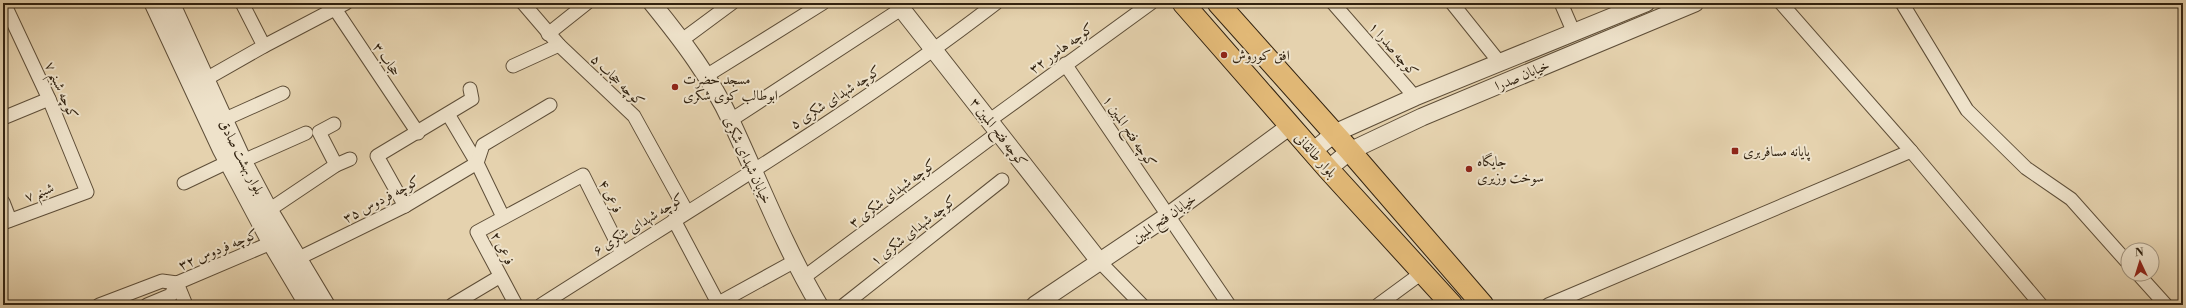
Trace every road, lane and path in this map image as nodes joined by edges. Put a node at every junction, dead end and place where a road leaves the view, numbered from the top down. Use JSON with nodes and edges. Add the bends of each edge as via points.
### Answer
{"nodes":[{"id":1,"x":4,"y":3,"type":"edge"},
{"id":2,"x":154,"y":3,"type":"edge"},
{"id":3,"x":171,"y":3,"type":"edge"},
{"id":4,"x":242,"y":3,"type":"edge"},
{"id":5,"x":346,"y":3,"type":"edge"},
{"id":6,"x":523,"y":3,"type":"edge"},
{"id":7,"x":587,"y":3,"type":"edge"},
{"id":8,"x":652,"y":3,"type":"edge"},
{"id":9,"x":731,"y":3,"type":"edge"},
{"id":10,"x":822,"y":3,"type":"edge"},
{"id":11,"x":996,"y":3,"type":"edge"},
{"id":12,"x":1151,"y":3,"type":"edge"},
{"id":13,"x":1183,"y":3,"type":"edge"},
{"id":14,"x":1218,"y":3,"type":"edge"},
{"id":15,"x":1333,"y":3,"type":"edge"},
{"id":16,"x":1452,"y":3,"type":"edge"},
{"id":17,"x":1561,"y":3,"type":"edge"},
{"id":18,"x":1695,"y":3,"type":"edge"},
{"id":19,"x":1781,"y":3,"type":"edge"},
{"id":20,"x":1902,"y":3,"type":"edge"},
{"id":21,"x":333,"y":6,"type":"edge"},
{"id":22,"x":899,"y":6,"type":"edge"},
{"id":23,"x":1640,"y":6,"type":"edge"},
{"id":24,"x":1641,"y":26,"type":"junction"},
{"id":25,"x":1574,"y":33,"type":"junction"},
{"id":26,"x":548,"y":34,"type":"junction"},
{"id":27,"x":682,"y":40,"type":"junction"},
{"id":28,"x":559,"y":45,"type":"junction"},
{"id":29,"x":264,"y":46,"type":"junction"},
{"id":30,"x":935,"y":50,"type":"junction"},
{"id":31,"x":1500,"y":63,"type":"junction"},
{"id":32,"x":1065,"y":64,"type":"junction"},
{"id":33,"x":513,"y":66,"type":"dead end"},
{"id":34,"x":706,"y":76,"type":"junction"},
{"id":35,"x":206,"y":79,"type":"junction"},
{"id":36,"x":1460,"y":80,"type":"junction"},
{"id":37,"x":470,"y":89,"type":"dead end"},
{"id":38,"x":283,"y":93,"type":"dead end"},
{"id":39,"x":1415,"y":97,"type":"junction"},
{"id":40,"x":1468,"y":97,"type":"junction"},
{"id":41,"x":49,"y":99,"type":"junction"},
{"id":42,"x":550,"y":105,"type":"dead end"},
{"id":43,"x":448,"y":114,"type":"junction"},
{"id":44,"x":3,"y":118,"type":"edge"},
{"id":45,"x":223,"y":120,"type":"junction"},
{"id":46,"x":731,"y":120,"type":"junction"},
{"id":47,"x":334,"y":124,"type":"dead end"},
{"id":48,"x":995,"y":126,"type":"junction"},
{"id":49,"x":1290,"y":126,"type":"junction"},
{"id":50,"x":306,"y":133,"type":"dead end"},
{"id":51,"x":418,"y":133,"type":"junction"},
{"id":52,"x":1334,"y":133,"type":"junction"},
{"id":53,"x":1312,"y":151,"type":"junction"},
{"id":54,"x":1350,"y":151,"type":"junction"},
{"id":55,"x":1911,"y":151,"type":"junction"},
{"id":56,"x":350,"y":159,"type":"dead end"},
{"id":57,"x":235,"y":161,"type":"junction"},
{"id":58,"x":477,"y":163,"type":"junction"},
{"id":59,"x":336,"y":165,"type":"junction"},
{"id":60,"x":1328,"y":169,"type":"junction"},
{"id":61,"x":752,"y":170,"type":"junction"},
{"id":62,"x":1002,"y":180,"type":"dead end"},
{"id":63,"x":184,"y":183,"type":"dead end"},
{"id":64,"x":87,"y":192,"type":"joint"},
{"id":65,"x":3,"y":202,"type":"edge"},
{"id":66,"x":405,"y":206,"type":"junction"},
{"id":67,"x":269,"y":210,"type":"junction"},
{"id":68,"x":687,"y":212,"type":"junction"},
{"id":69,"x":1169,"y":215,"type":"junction"},
{"id":70,"x":503,"y":216,"type":"junction"},
{"id":71,"x":674,"y":220,"type":"junction"},
{"id":72,"x":7,"y":221,"type":"edge"},
{"id":73,"x":272,"y":244,"type":"junction"},
{"id":74,"x":622,"y":253,"type":"junction"},
{"id":75,"x":2120,"y":254,"type":"edge"},
{"id":76,"x":299,"y":258,"type":"junction"},
{"id":77,"x":795,"y":261,"type":"junction"},
{"id":78,"x":1100,"y":262,"type":"junction"},
{"id":79,"x":1423,"y":272,"type":"junction"},
{"id":80,"x":499,"y":277,"type":"junction"},
{"id":81,"x":803,"y":278,"type":"junction"},
{"id":82,"x":2145,"y":282,"type":"edge"},
{"id":83,"x":177,"y":283,"type":"junction"},
{"id":84,"x":716,"y":304,"type":"edge"},
{"id":85,"x":99,"y":305,"type":"edge"},
{"id":86,"x":147,"y":305,"type":"edge"},
{"id":87,"x":186,"y":305,"type":"edge"},
{"id":88,"x":308,"y":305,"type":"edge"},
{"id":89,"x":326,"y":305,"type":"edge"},
{"id":90,"x":452,"y":305,"type":"edge"},
{"id":91,"x":516,"y":305,"type":"edge"},
{"id":92,"x":540,"y":305,"type":"edge"},
{"id":93,"x":819,"y":305,"type":"edge"},
{"id":94,"x":844,"y":305,"type":"edge"},
{"id":95,"x":1035,"y":305,"type":"edge"},
{"id":96,"x":1142,"y":305,"type":"edge"},
{"id":97,"x":1229,"y":305,"type":"edge"},
{"id":98,"x":1378,"y":305,"type":"edge"},
{"id":99,"x":1452,"y":305,"type":"edge"},
{"id":100,"x":1483,"y":305,"type":"edge"},
{"id":101,"x":1548,"y":305,"type":"edge"},
{"id":102,"x":2041,"y":305,"type":"edge"},
{"id":103,"x":2166,"y":305,"type":"edge"}],
"edges":[{"from":1,"to":41,"type":"street","name":"کوچه شبنم ۷"},
{"from":2,"to":57,"type":"street","name":"بلوار بهشت صادق"},
{"from":3,"to":35,"type":"street","name":"بلوار بهشت صادق"},
{"from":4,"to":29,"type":"street"},
{"from":5,"to":21,"type":"street"},
{"from":6,"to":26,"type":"street","name":"کوچه حجاب ۵"},
{"from":7,"to":26,"type":"street"},
{"from":8,"to":27,"type":"street","name":"خیابان شهدای شکری"},
{"from":9,"to":27,"type":"street"},
{"from":10,"to":34,"type":"street"},
{"from":11,"to":30,"type":"street","name":"کوچه شهدای شکری ۵"},
{"from":12,"to":32,"type":"street","name":"کوچه هامور ۳۲"},
{"from":13,"to":49,"type":"main road","name":"بلوار طالقانی"},
{"from":14,"to":52,"type":"main road","name":"بلوار طالقانی"},
{"from":15,"to":39,"type":"street","name":"کوچه صدرا ۱"},
{"from":16,"to":31,"type":"street"},
{"from":17,"to":25,"type":"street"},
{"from":18,"to":24,"type":"street","name":"خیابان صدرا"},
{"from":19,"to":55,"type":"street"},
{"from":20,"to":75,"type":"street","via":[[1967,110],[2026,168],[2071,199]]},
{"from":21,"to":29,"type":"street"},
{"from":21,"to":51,"type":"street","name":"حجاب ۳"},
{"from":22,"to":30,"type":"street","name":"کوچه فتح المبین ۳"},
{"from":22,"to":46,"type":"street"},
{"from":23,"to":24,"type":"street"},
{"from":23,"to":25,"type":"street","name":"خیابان صدرا"},
{"from":24,"to":40,"type":"street","name":"خیابان صدرا"},
{"from":25,"to":31,"type":"street","name":"خیابان صدرا"},
{"from":26,"to":28,"type":"street","name":"کوچه حجاب ۵"},
{"from":27,"to":34,"type":"street","name":"خیابان شهدای شکری"},
{"from":28,"to":33,"type":"street"},
{"from":28,"to":68,"type":"street","name":"کوچه حجاب ۵","via":[[634,116]]},
{"from":29,"to":35,"type":"street"},
{"from":30,"to":48,"type":"street","name":"کوچه فتح المبین ۳"},
{"from":30,"to":61,"type":"street","name":"کوچه شهدای شکری ۵","via":[[838,116]]},
{"from":31,"to":36,"type":"street","name":"خیابان صدرا"},
{"from":32,"to":48,"type":"street","name":"کوچه هامور ۳۲"},
{"from":32,"to":69,"type":"street","name":"کوچه فتح المبین ۱"},
{"from":34,"to":46,"type":"street","name":"خیابان شهدای شکری"},
{"from":35,"to":45,"type":"street","name":"بلوار بهشت صادق"},
{"from":36,"to":39,"type":"street","name":"خیابان صدرا"},
{"from":36,"to":40,"type":"street"},
{"from":37,"to":43,"type":"street","via":[[472,99]]},
{"from":38,"to":45,"type":"street"},
{"from":39,"to":52,"type":"street","name":"خیابان صدرا"},
{"from":40,"to":54,"type":"street","name":"خیابان صدرا"},
{"from":41,"to":44,"type":"street"},
{"from":41,"to":64,"type":"street","name":"کوچه شبنم ۷"},
{"from":42,"to":58,"type":"street","via":[[483,145]]},
{"from":43,"to":51,"type":"street"},
{"from":43,"to":58,"type":"street"},
{"from":45,"to":57,"type":"street","name":"بلوار بهشت صادق"},
{"from":46,"to":61,"type":"street","name":"خیابان شهدای شکری"},
{"from":47,"to":59,"type":"street","via":[[319,132]]},
{"from":48,"to":78,"type":"street","name":"کوچه فتح المبین ۳"},
{"from":48,"to":81,"type":"street","name":"کوچه شهدای شکری ۳"},
{"from":49,"to":53,"type":"main road","name":"بلوار طالقانی"},
{"from":49,"to":69,"type":"street","name":"خیابان فتح المبین"},
{"from":50,"to":57,"type":"street"},
{"from":51,"to":66,"type":"street","via":[[377,156]]},
{"from":52,"to":53,"type":"street","name":"خیابان صدرا"},
{"from":52,"to":54,"type":"main road","name":"بلوار طالقانی"},
{"from":53,"to":60,"type":"main road","name":"بلوار طالقانی"},
{"from":54,"to":60,"type":"street","name":"خیابان صدرا"},
{"from":54,"to":100,"type":"main road","name":"بلوار طالقانی"},
{"from":55,"to":101,"type":"street"},
{"from":55,"to":102,"type":"street"},
{"from":56,"to":59,"type":"street"},
{"from":57,"to":63,"type":"street"},
{"from":57,"to":67,"type":"street","name":"بلوار بهشت صادق"},
{"from":57,"to":73,"type":"street","name":"بلوار بهشت صادق"},
{"from":58,"to":66,"type":"street","name":"کوچه فردوس ۳۵"},
{"from":58,"to":70,"type":"street"},
{"from":59,"to":67,"type":"street"},
{"from":60,"to":79,"type":"main road","name":"بلوار طالقانی"},
{"from":61,"to":68,"type":"street","name":"کوچه شهدای شکری ۶"},
{"from":61,"to":77,"type":"street","name":"خیابان شهدای شکری"},
{"from":62,"to":94,"type":"street","name":"کوچه شهدای شکری ۱"},
{"from":64,"to":72,"type":"street","name":"شبنم ۷"},
{"from":65,"to":72,"type":"street"},
{"from":66,"to":76,"type":"street","name":"کوچه فردوس ۳۵"},
{"from":67,"to":76,"type":"street","name":"بلوار بهشت صادق"},
{"from":68,"to":71,"type":"street","name":"کوچه شهدای شکری ۶"},
{"from":69,"to":78,"type":"street","name":"خیابان فتح المبین"},
{"from":69,"to":97,"type":"street","name":"کوچه فتح المبین ۱"},
{"from":70,"to":74,"type":"street","name":"فرعی ۴","via":[[583,175]]},
{"from":70,"to":80,"type":"street","name":"فرعی ۲","via":[[477,232]]},
{"from":71,"to":74,"type":"street","name":"کوچه شهدای شکری ۶"},
{"from":71,"to":84,"type":"street"},
{"from":73,"to":83,"type":"street","name":"کوچه فردوس ۳۲"},
{"from":73,"to":88,"type":"street","name":"بلوار بهشت صادق"},
{"from":74,"to":92,"type":"street","name":"کوچه شهدای شکری ۶"},
{"from":76,"to":89,"type":"street","name":"بلوار بهشت صادق"},
{"from":77,"to":81,"type":"street","name":"خیابان شهدای شکری"},
{"from":77,"to":84,"type":"street"},
{"from":78,"to":95,"type":"street","name":"خیابان فتح المبین"},
{"from":78,"to":96,"type":"street"},
{"from":79,"to":98,"type":"street"},
{"from":79,"to":99,"type":"main road","name":"بلوار طالقانی"},
{"from":80,"to":90,"type":"street"},
{"from":80,"to":91,"type":"street","name":"فرعی ۲"},
{"from":81,"to":93,"type":"street","name":"خیابان شهدای شکری"},
{"from":82,"to":103,"type":"street"},
{"from":83,"to":85,"type":"street","name":"کوچه فردوس ۳۲","via":[[162,281]]},
{"from":83,"to":86,"type":"street","name":"کوچه فردوس ۳۲","via":[[171,295]]},
{"from":83,"to":87,"type":"street"}]}
